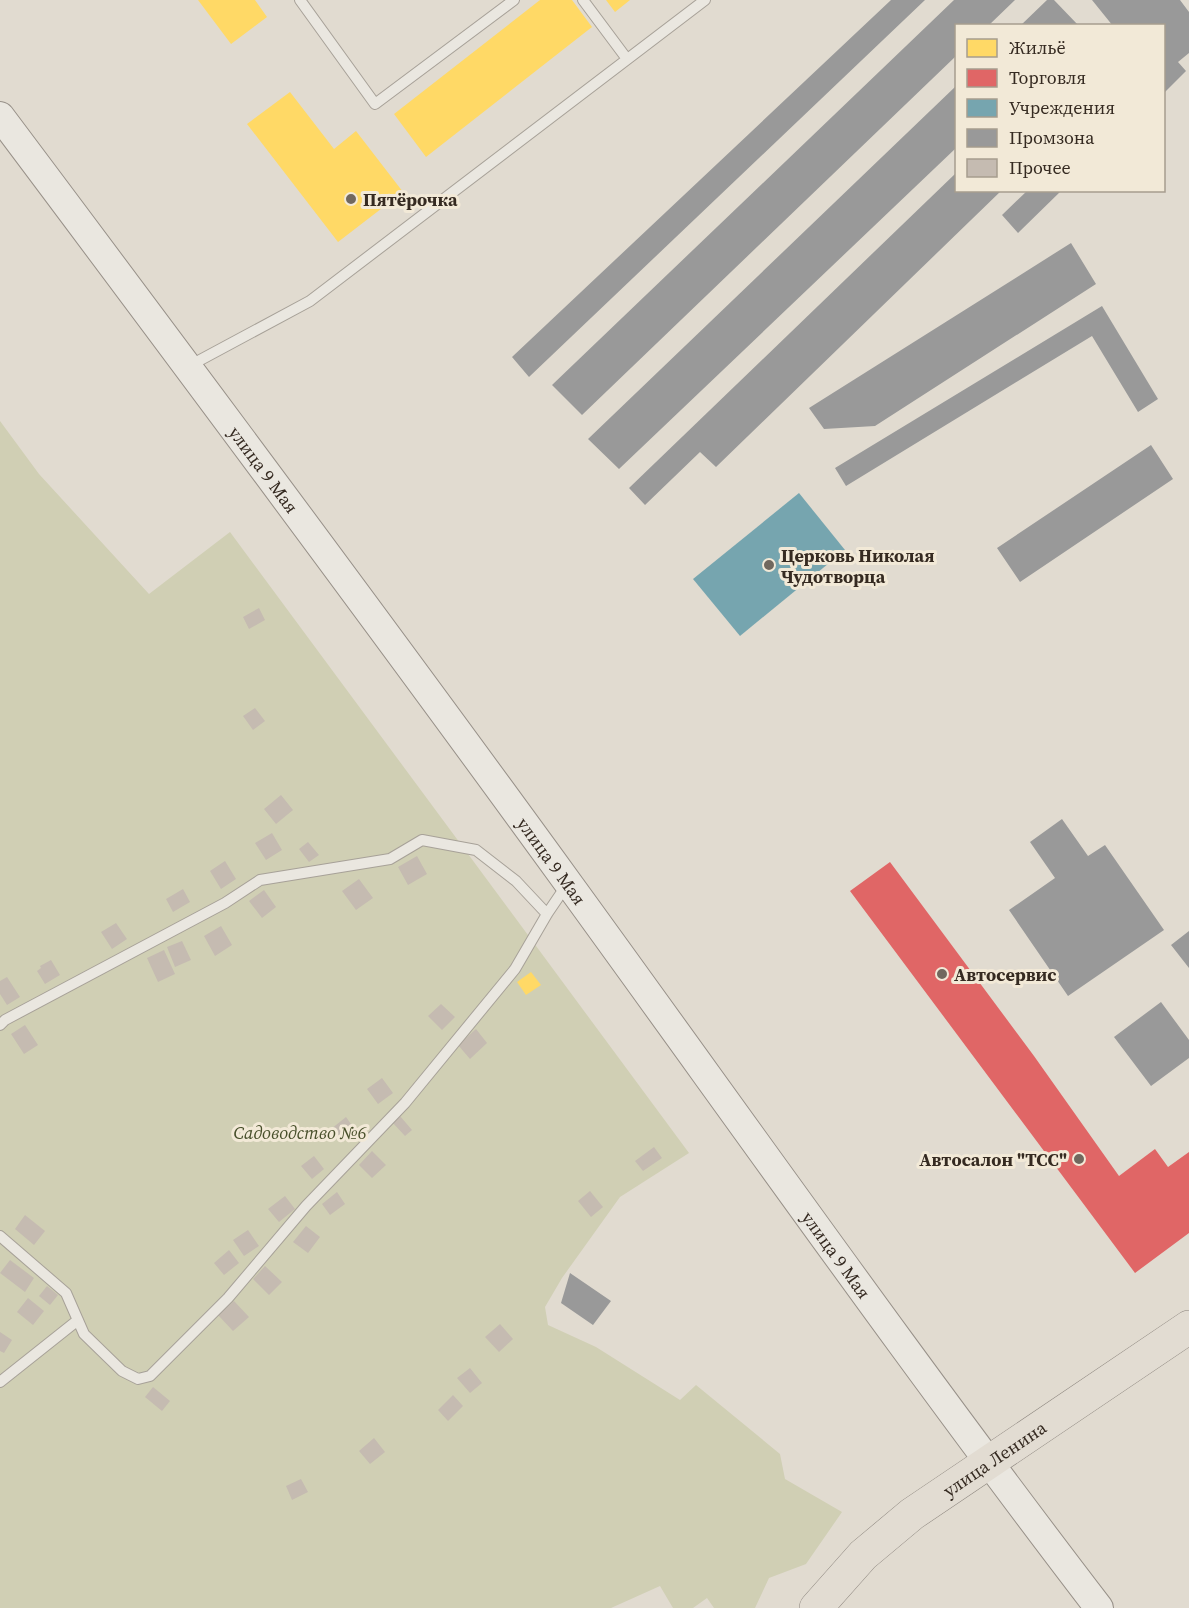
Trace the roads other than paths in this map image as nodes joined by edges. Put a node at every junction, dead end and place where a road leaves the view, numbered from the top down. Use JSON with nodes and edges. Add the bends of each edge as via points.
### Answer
{"nodes":[{"id":1,"x":300,"y":0,"type":"edge"},
{"id":2,"x":514,"y":0,"type":"edge"},
{"id":3,"x":583,"y":0,"type":"edge"},
{"id":4,"x":705,"y":0,"type":"edge"},
{"id":5,"x":627,"y":59,"type":"junction"},
{"id":6,"x":0,"y":116,"type":"edge"},
{"id":7,"x":189,"y":366,"type":"junction"},
{"id":8,"x":568,"y":883,"type":"junction"},
{"id":9,"x":547,"y":914,"type":"junction"},
{"id":10,"x":0,"y":1025,"type":"edge"},
{"id":11,"x":0,"y":1236,"type":"edge"},
{"id":12,"x":78,"y":1320,"type":"junction"},
{"id":13,"x":1189,"y":1327,"type":"edge"},
{"id":14,"x":0,"y":1382,"type":"edge"},
{"id":15,"x":988,"y":1464,"type":"junction"},
{"id":16,"x":816,"y":1608,"type":"edge"},
{"id":17,"x":1099,"y":1608,"type":"edge"}],
"edges":[{"from":1,"to":2,"type":"lane","via":[[375,104]]},
{"from":3,"to":5,"type":"lane"},
{"from":4,"to":5,"type":"lane"},
{"from":5,"to":7,"type":"lane","via":[[310,301]]},
{"from":6,"to":7,"type":"main road","name":"улица 9 Мая"},
{"from":7,"to":8,"type":"main road","name":"улица 9 Мая"},
{"from":8,"to":9,"type":"lane"},
{"from":8,"to":15,"type":"main road","name":"улица 9 Мая"},
{"from":9,"to":10,"type":"lane","via":[[516,881],[476,850],[422,840],[390,859],[260,880],[225,903]]},
{"from":9,"to":12,"type":"lane","via":[[515,969],[405,1103],[306,1206],[228,1298],[150,1376],[138,1379],[122,1371],[84,1334]]},
{"from":11,"to":12,"type":"lane","via":[[66,1293]]},
{"from":12,"to":14,"type":"lane"},
{"from":13,"to":15,"type":"main road","name":"улица Ленина"},
{"from":15,"to":16,"type":"main road","name":"улица Ленина","via":[[887,1534]]},
{"from":15,"to":17,"type":"main road","name":"улица 9 Мая"}]}
